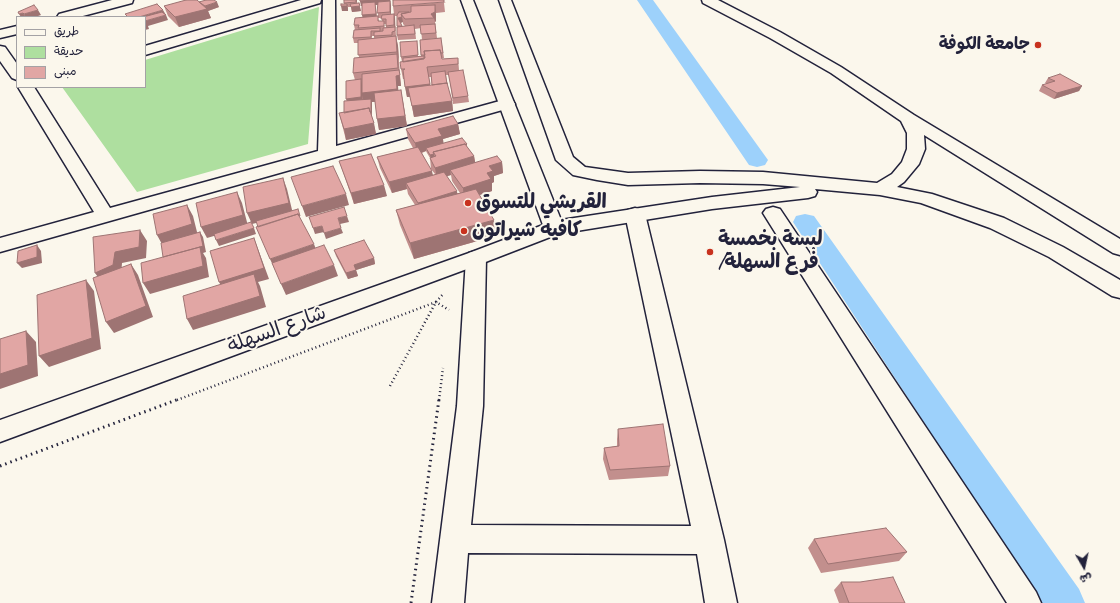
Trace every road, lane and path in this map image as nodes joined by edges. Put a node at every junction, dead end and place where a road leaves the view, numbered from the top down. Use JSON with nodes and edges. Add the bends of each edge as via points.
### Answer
{"nodes":[{"id":1,"x":126,"y":0,"type":"edge"},
{"id":2,"x":315,"y":0,"type":"edge"},
{"id":3,"x":329,"y":0,"type":"edge"},
{"id":4,"x":467,"y":0,"type":"edge"},
{"id":5,"x":505,"y":0,"type":"edge"},
{"id":6,"x":708,"y":0,"type":"edge"},
{"id":7,"x":68,"y":16,"type":"edge"},
{"id":8,"x":16,"y":30,"type":"edge"},
{"id":9,"x":0,"y":34,"type":"edge"},
{"id":10,"x":0,"y":50,"type":"edge"},
{"id":11,"x":146,"y":51,"type":"edge"},
{"id":12,"x":4,"y":64,"type":"edge"},
{"id":13,"x":16,"y":74,"type":"edge"},
{"id":14,"x":27,"y":88,"type":"edge"},
{"id":15,"x":507,"y":104,"type":"junction"},
{"id":16,"x":908,"y":118,"type":"junction"},
{"id":17,"x":327,"y":153,"type":"junction"},
{"id":18,"x":850,"y":187,"type":"junction"},
{"id":19,"x":880,"y":189,"type":"junction"},
{"id":20,"x":773,"y":212,"type":"dead end"},
{"id":21,"x":635,"y":214,"type":"junction"},
{"id":22,"x":105,"y":215,"type":"junction"},
{"id":23,"x":554,"y":228,"type":"junction"},
{"id":24,"x":0,"y":245,"type":"edge"},
{"id":25,"x":1120,"y":248,"type":"edge"},
{"id":26,"x":476,"y":258,"type":"junction"},
{"id":27,"x":1120,"y":290,"type":"edge"},
{"id":28,"x":446,"y":291,"type":"dead end"},
{"id":29,"x":436,"y":302,"type":"junction"},
{"id":30,"x":451,"y":312,"type":"dead end"},
{"id":31,"x":444,"y":367,"type":"dead end"},
{"id":32,"x":390,"y":386,"type":"dead end"},
{"id":33,"x":0,"y":431,"type":"edge"},
{"id":34,"x":0,"y":466,"type":"edge"},
{"id":35,"x":455,"y":539,"type":"junction"},
{"id":36,"x":709,"y":540,"type":"junction"},
{"id":37,"x":411,"y":603,"type":"edge"},
{"id":38,"x":448,"y":603,"type":"edge"},
{"id":39,"x":721,"y":603,"type":"edge"},
{"id":40,"x":1026,"y":603,"type":"edge"}],
"edges":[{"from":1,"to":7,"type":"main road"},
{"from":2,"to":11,"type":"main road"},
{"from":3,"to":17,"type":"main road"},
{"from":4,"to":15,"type":"main road"},
{"from":5,"to":18,"type":"main road","via":[[565,160],[579,171],[628,179],[763,178]]},
{"from":6,"to":16,"type":"main road","via":[[836,70]]},
{"from":8,"to":9,"type":"main road"},
{"from":10,"to":12,"type":"main road"},
{"from":12,"to":13,"type":"main road"},
{"from":14,"to":22,"type":"main road"},
{"from":15,"to":17,"type":"main road"},
{"from":15,"to":23,"type":"main road"},
{"from":16,"to":19,"type":"main road","via":[[914,133],[916,149],[910,164],[898,178]]},
{"from":16,"to":25,"type":"main road"},
{"from":17,"to":22,"type":"main road"},
{"from":18,"to":19,"type":"main road"},
{"from":18,"to":21,"type":"main road","name":"شارع السهلة"},
{"from":19,"to":27,"type":"main road","via":[[925,198],[997,223],[1056,252]]},
{"from":20,"to":40,"type":"main road"},
{"from":21,"to":23,"type":"main road","name":"شارع السهلة"},
{"from":21,"to":36,"type":"main road"},
{"from":22,"to":24,"type":"main road"},
{"from":23,"to":26,"type":"main road","name":"شارع السهلة"},
{"from":26,"to":33,"type":"main road","name":"شارع السهلة"},
{"from":26,"to":35,"type":"main road","via":[[470,406]]},
{"from":28,"to":29,"type":"path"},
{"from":29,"to":30,"type":"path"},
{"from":29,"to":32,"type":"path"},
{"from":29,"to":34,"type":"path"},
{"from":31,"to":37,"type":"path"},
{"from":35,"to":36,"type":"main road"},
{"from":35,"to":38,"type":"main road"},
{"from":36,"to":39,"type":"main road"}]}
